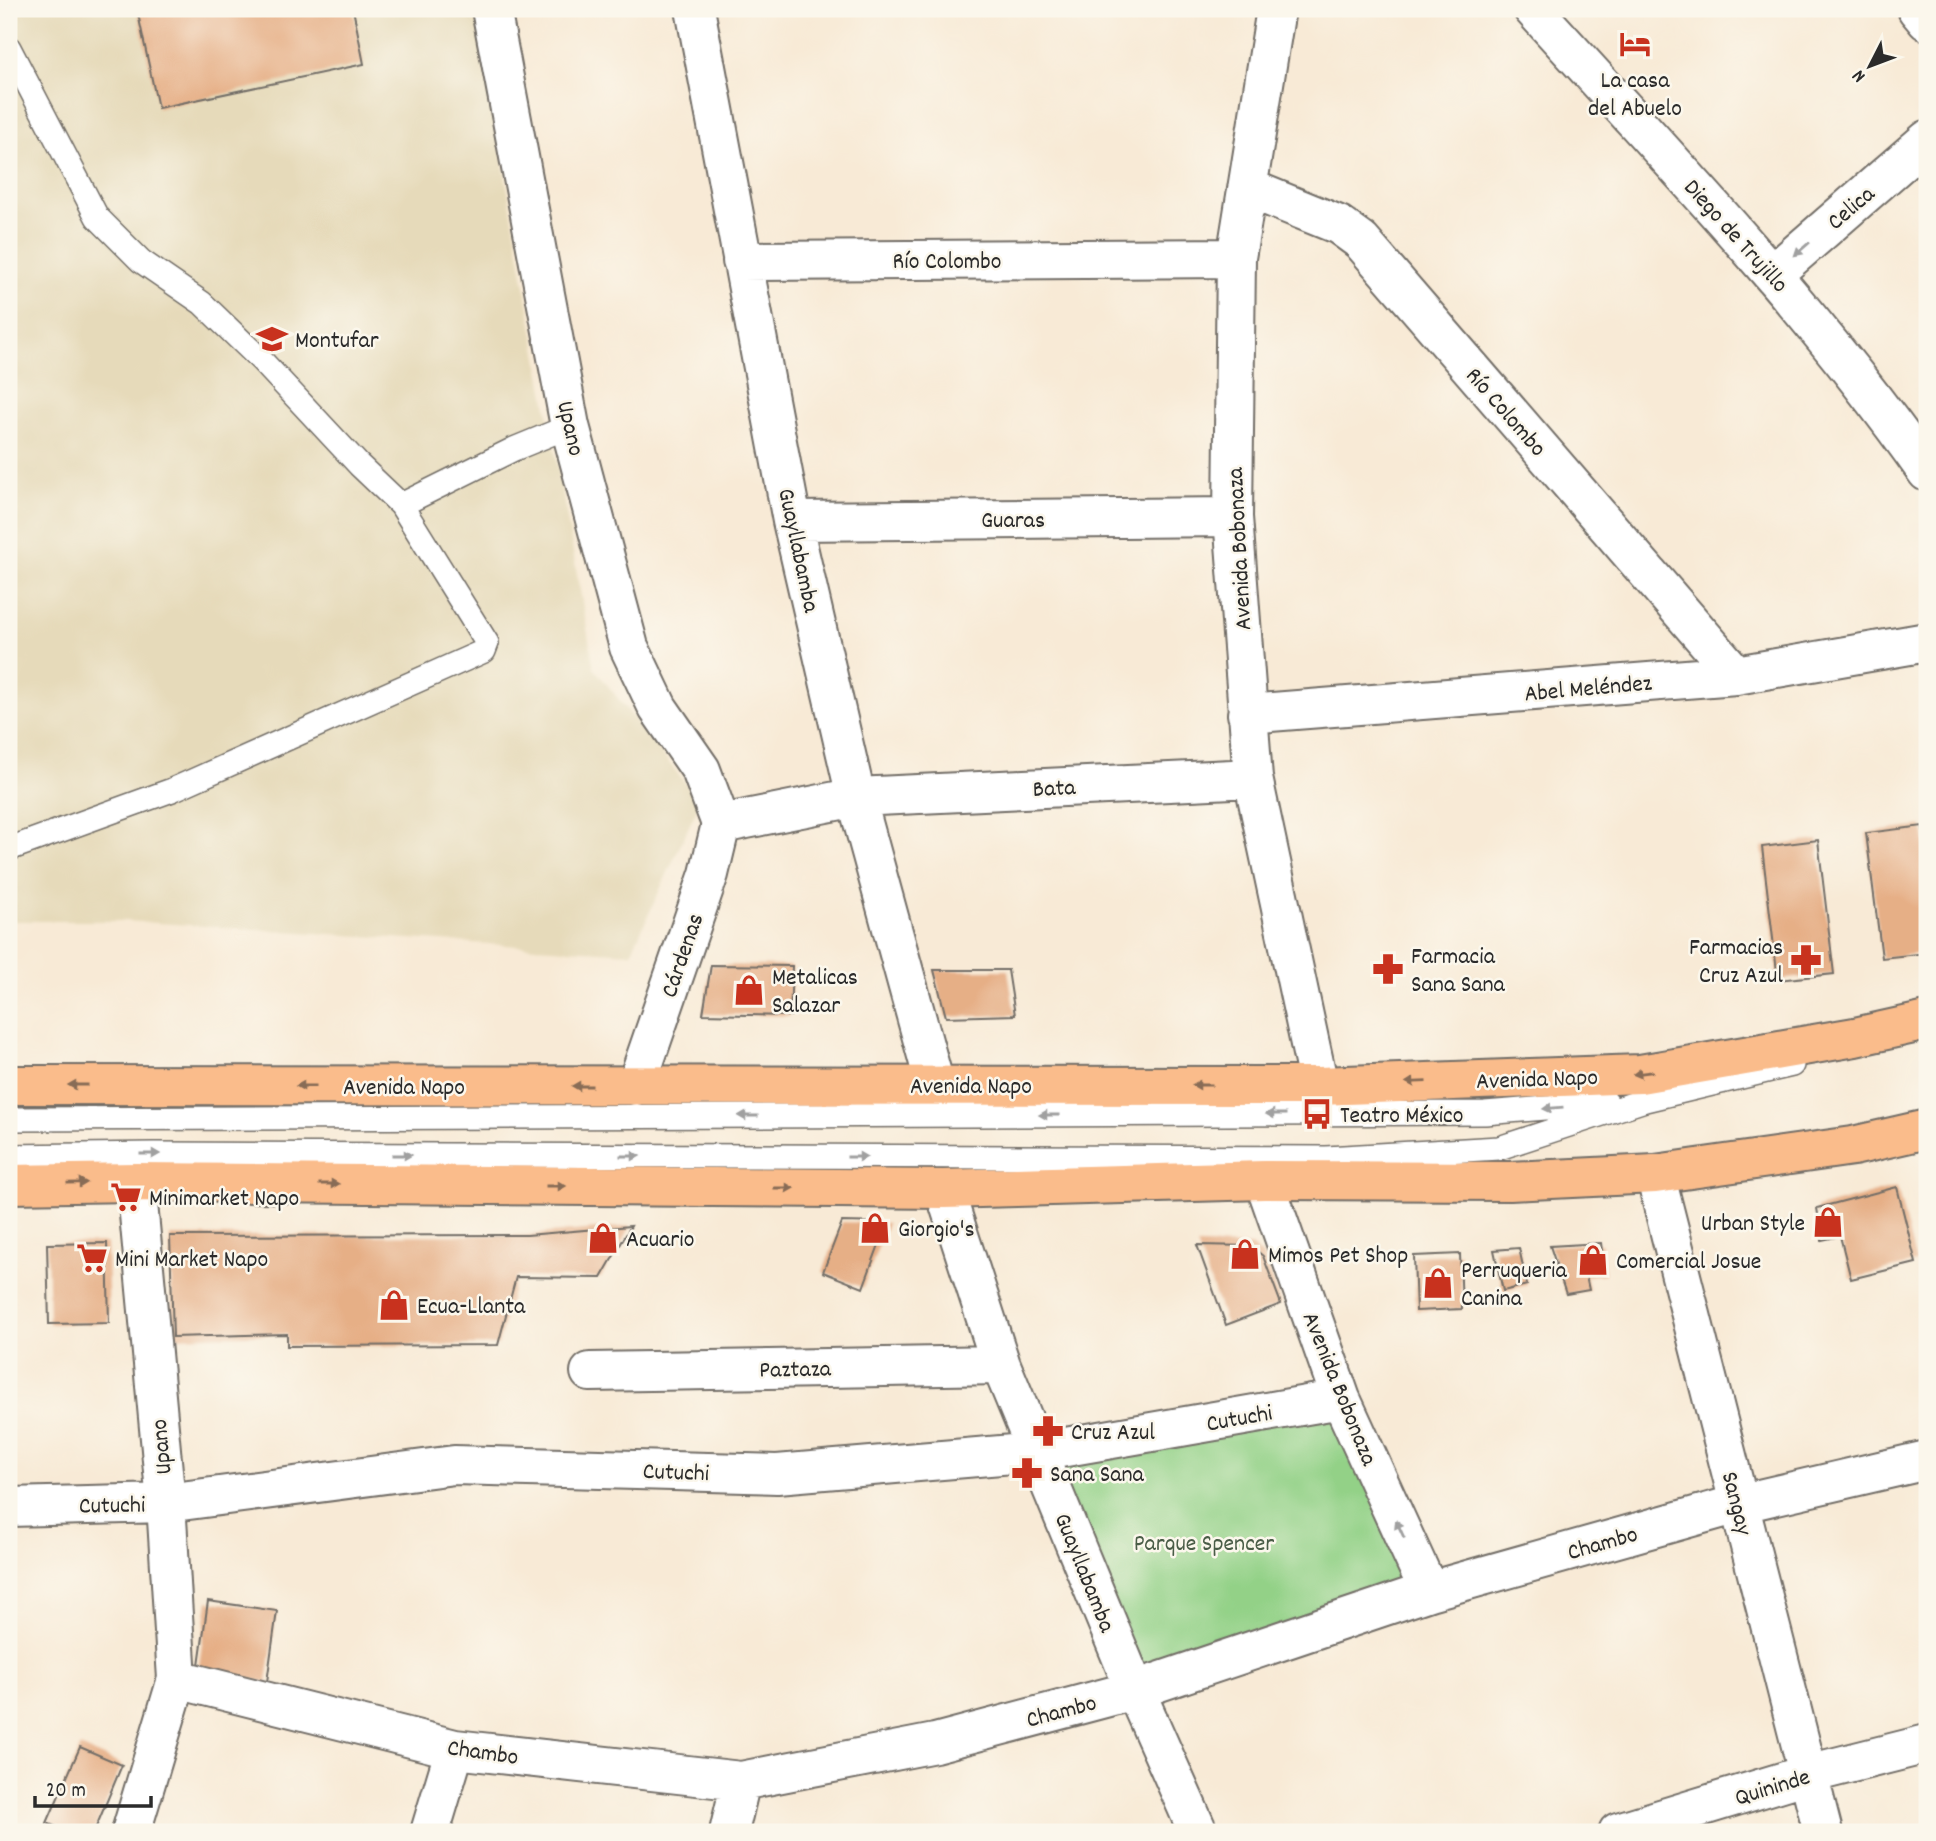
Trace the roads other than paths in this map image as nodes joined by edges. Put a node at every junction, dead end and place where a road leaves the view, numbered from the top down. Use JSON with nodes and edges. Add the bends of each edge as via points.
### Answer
{"nodes":[{"id":1,"x":491,"y":9,"type":"edge"},
{"id":2,"x":695,"y":9,"type":"edge"},
{"id":3,"x":1276,"y":9,"type":"edge"},
{"id":4,"x":1533,"y":9,"type":"edge"},
{"id":5,"x":1917,"y":9,"type":"edge"},
{"id":6,"x":1927,"y":21,"type":"edge"},
{"id":7,"x":9,"y":48,"type":"edge"},
{"id":8,"x":1927,"y":140,"type":"edge"},
{"id":9,"x":1248,"y":188,"type":"junction"},
{"id":10,"x":1236,"y":258,"type":"junction"},
{"id":11,"x":742,"y":261,"type":"junction"},
{"id":12,"x":1773,"y":274,"type":"junction"},
{"id":13,"x":570,"y":426,"type":"junction"},
{"id":14,"x":1927,"y":472,"type":"edge"},
{"id":15,"x":401,"y":505,"type":"junction"},
{"id":16,"x":1233,"y":517,"type":"junction"},
{"id":17,"x":792,"y":521,"type":"junction"},
{"id":18,"x":1927,"y":642,"type":"edge"},
{"id":19,"x":1736,"y":675,"type":"junction"},
{"id":20,"x":1247,"y":714,"type":"junction"},
{"id":21,"x":1253,"y":778,"type":"junction"},
{"id":22,"x":856,"y":797,"type":"junction"},
{"id":23,"x":721,"y":824,"type":"junction"},
{"id":24,"x":9,"y":849,"type":"edge"},
{"id":25,"x":1927,"y":1021,"type":"edge"},
{"id":26,"x":1927,"y":1033,"type":"edge"},
{"id":27,"x":9,"y":1085,"type":"edge"},
{"id":28,"x":936,"y":1085,"type":"junction"},
{"id":29,"x":636,"y":1086,"type":"junction"},
{"id":30,"x":1319,"y":1086,"type":"junction"},
{"id":31,"x":1645,"y":1100,"type":"junction"},
{"id":32,"x":9,"y":1119,"type":"edge"},
{"id":33,"x":1927,"y":1129,"type":"edge"},
{"id":34,"x":9,"y":1156,"type":"edge"},
{"id":35,"x":1656,"y":1174,"type":"junction"},
{"id":36,"x":1264,"y":1180,"type":"junction"},
{"id":37,"x":136,"y":1182,"type":"junction"},
{"id":38,"x":9,"y":1184,"type":"edge"},
{"id":39,"x":944,"y":1189,"type":"junction"},
{"id":40,"x":1001,"y":1365,"type":"junction"},
{"id":41,"x":590,"y":1372,"type":"dead end"},
{"id":42,"x":1341,"y":1399,"type":"junction"},
{"id":43,"x":1037,"y":1452,"type":"junction"},
{"id":44,"x":1927,"y":1460,"type":"edge"},
{"id":45,"x":166,"y":1503,"type":"junction"},
{"id":46,"x":1738,"y":1504,"type":"junction"},
{"id":47,"x":9,"y":1507,"type":"edge"},
{"id":48,"x":1429,"y":1591,"type":"junction"},
{"id":49,"x":177,"y":1679,"type":"junction"},
{"id":50,"x":1135,"y":1690,"type":"junction"},
{"id":51,"x":1927,"y":1744,"type":"edge"},
{"id":52,"x":455,"y":1749,"type":"junction"},
{"id":53,"x":1808,"y":1774,"type":"junction"},
{"id":54,"x":741,"y":1781,"type":"junction"},
{"id":55,"x":131,"y":1832,"type":"edge"},
{"id":56,"x":430,"y":1832,"type":"edge"},
{"id":57,"x":730,"y":1832,"type":"edge"},
{"id":58,"x":1198,"y":1832,"type":"edge"},
{"id":59,"x":1618,"y":1832,"type":"edge"},
{"id":60,"x":1823,"y":1832,"type":"edge"}],
"edges":[{"from":1,"to":13,"type":"street","name":"Upano"},
{"from":2,"to":11,"type":"street","name":"Guayllabamba"},
{"from":3,"to":9,"type":"street","name":"Avenida Bobonaza"},
{"from":4,"to":12,"type":"street","name":"Diego de Trujillo"},
{"from":5,"to":6,"type":"street"},
{"from":7,"to":15,"type":"lane","via":[[97,217],[141,261],[202,303]]},
{"from":8,"to":12,"type":"street","name":"Celica","one_way":true},
{"from":9,"to":10,"type":"street","name":"Avenida Bobonaza"},
{"from":9,"to":19,"type":"street","name":"Río Colombo","via":[[1339,225],[1361,241]]},
{"from":10,"to":11,"type":"street","name":"Río Colombo"},
{"from":10,"to":16,"type":"street","name":"Avenida Bobonaza"},
{"from":11,"to":17,"type":"street","name":"Guayllabamba"},
{"from":12,"to":14,"type":"street","name":"Diego de Trujillo"},
{"from":13,"to":15,"type":"lane"},
{"from":13,"to":23,"type":"street","name":"Upano","via":[[629,646],[658,708],[701,770]]},
{"from":15,"to":24,"type":"lane","via":[[484,635],[484,651],[172,790]]},
{"from":16,"to":17,"type":"street","name":"Guaras"},
{"from":16,"to":20,"type":"street","name":"Avenida Bobonaza"},
{"from":17,"to":22,"type":"street","name":"Guayllabamba"},
{"from":18,"to":19,"type":"street","name":"Abel Meléndez"},
{"from":19,"to":20,"type":"street","name":"Abel Meléndez"},
{"from":20,"to":21,"type":"street","name":"Avenida Bobonaza"},
{"from":21,"to":22,"type":"street","name":"Bata"},
{"from":21,"to":30,"type":"street","name":"Avenida Bobonaza"},
{"from":22,"to":23,"type":"street"},
{"from":22,"to":28,"type":"street","name":"Guayllabamba"},
{"from":23,"to":29,"type":"street","name":"Cárdenas","via":[[709,874]]},
{"from":25,"to":30,"type":"main road","name":"Avenida Napo","one_way":true,"via":[[1640,1074]]},
{"from":26,"to":31,"type":"lane"},
{"from":29,"to":27,"type":"main road","name":"Avenida Napo","one_way":true},
{"from":28,"to":29,"type":"main road","name":"Avenida Napo"},
{"from":30,"to":28,"type":"main road","name":"Avenida Napo","one_way":true},
{"from":31,"to":32,"type":"lane","one_way":true,"via":[[1485,1113]]},
{"from":34,"to":31,"type":"lane","one_way":true,"via":[[1326,1158],[1499,1148]]},
{"from":33,"to":35,"type":"main road","via":[[1853,1146]]},
{"from":35,"to":36,"type":"main road","via":[[1510,1181]]},
{"from":35,"to":46,"type":"street","name":"Sangay"},
{"from":36,"to":39,"type":"main road"},
{"from":36,"to":42,"type":"street","name":"Avenida Bobonaza"},
{"from":38,"to":37,"type":"main road","one_way":true},
{"from":37,"to":39,"type":"main road","one_way":true},
{"from":37,"to":45,"type":"street","name":"Upano"},
{"from":39,"to":40,"type":"street","name":"Guayllabamba"},
{"from":40,"to":41,"type":"street","name":"Paztaza"},
{"from":40,"to":43,"type":"street","name":"Guayllabamba"},
{"from":42,"to":43,"type":"street","name":"Cutuchi"},
{"from":48,"to":42,"type":"street","name":"Avenida Bobonaza","one_way":true},
{"from":43,"to":45,"type":"street","name":"Cutuchi","via":[[777,1474],[454,1465]]},
{"from":43,"to":50,"type":"street","name":"Guayllabamba"},
{"from":44,"to":46,"type":"street","name":"Chambo"},
{"from":45,"to":47,"type":"street","name":"Cutuchi"},
{"from":45,"to":49,"type":"street","name":"Upano"},
{"from":46,"to":48,"type":"street","name":"Chambo"},
{"from":46,"to":53,"type":"street","name":"Sangay"},
{"from":48,"to":50,"type":"street","name":"Chambo"},
{"from":49,"to":52,"type":"street","name":"Chambo"},
{"from":49,"to":55,"type":"street","name":"Upano"},
{"from":50,"to":54,"type":"street","name":"Chambo","via":[[935,1743]]},
{"from":50,"to":58,"type":"street","name":"Guayllabamba"},
{"from":51,"to":53,"type":"street","name":"Quininde"},
{"from":52,"to":54,"type":"street","name":"Chambo"},
{"from":52,"to":56,"type":"street"},
{"from":53,"to":59,"type":"street","name":"Quininde"},
{"from":53,"to":60,"type":"street","name":"Sangay"},
{"from":54,"to":57,"type":"street"}]}
